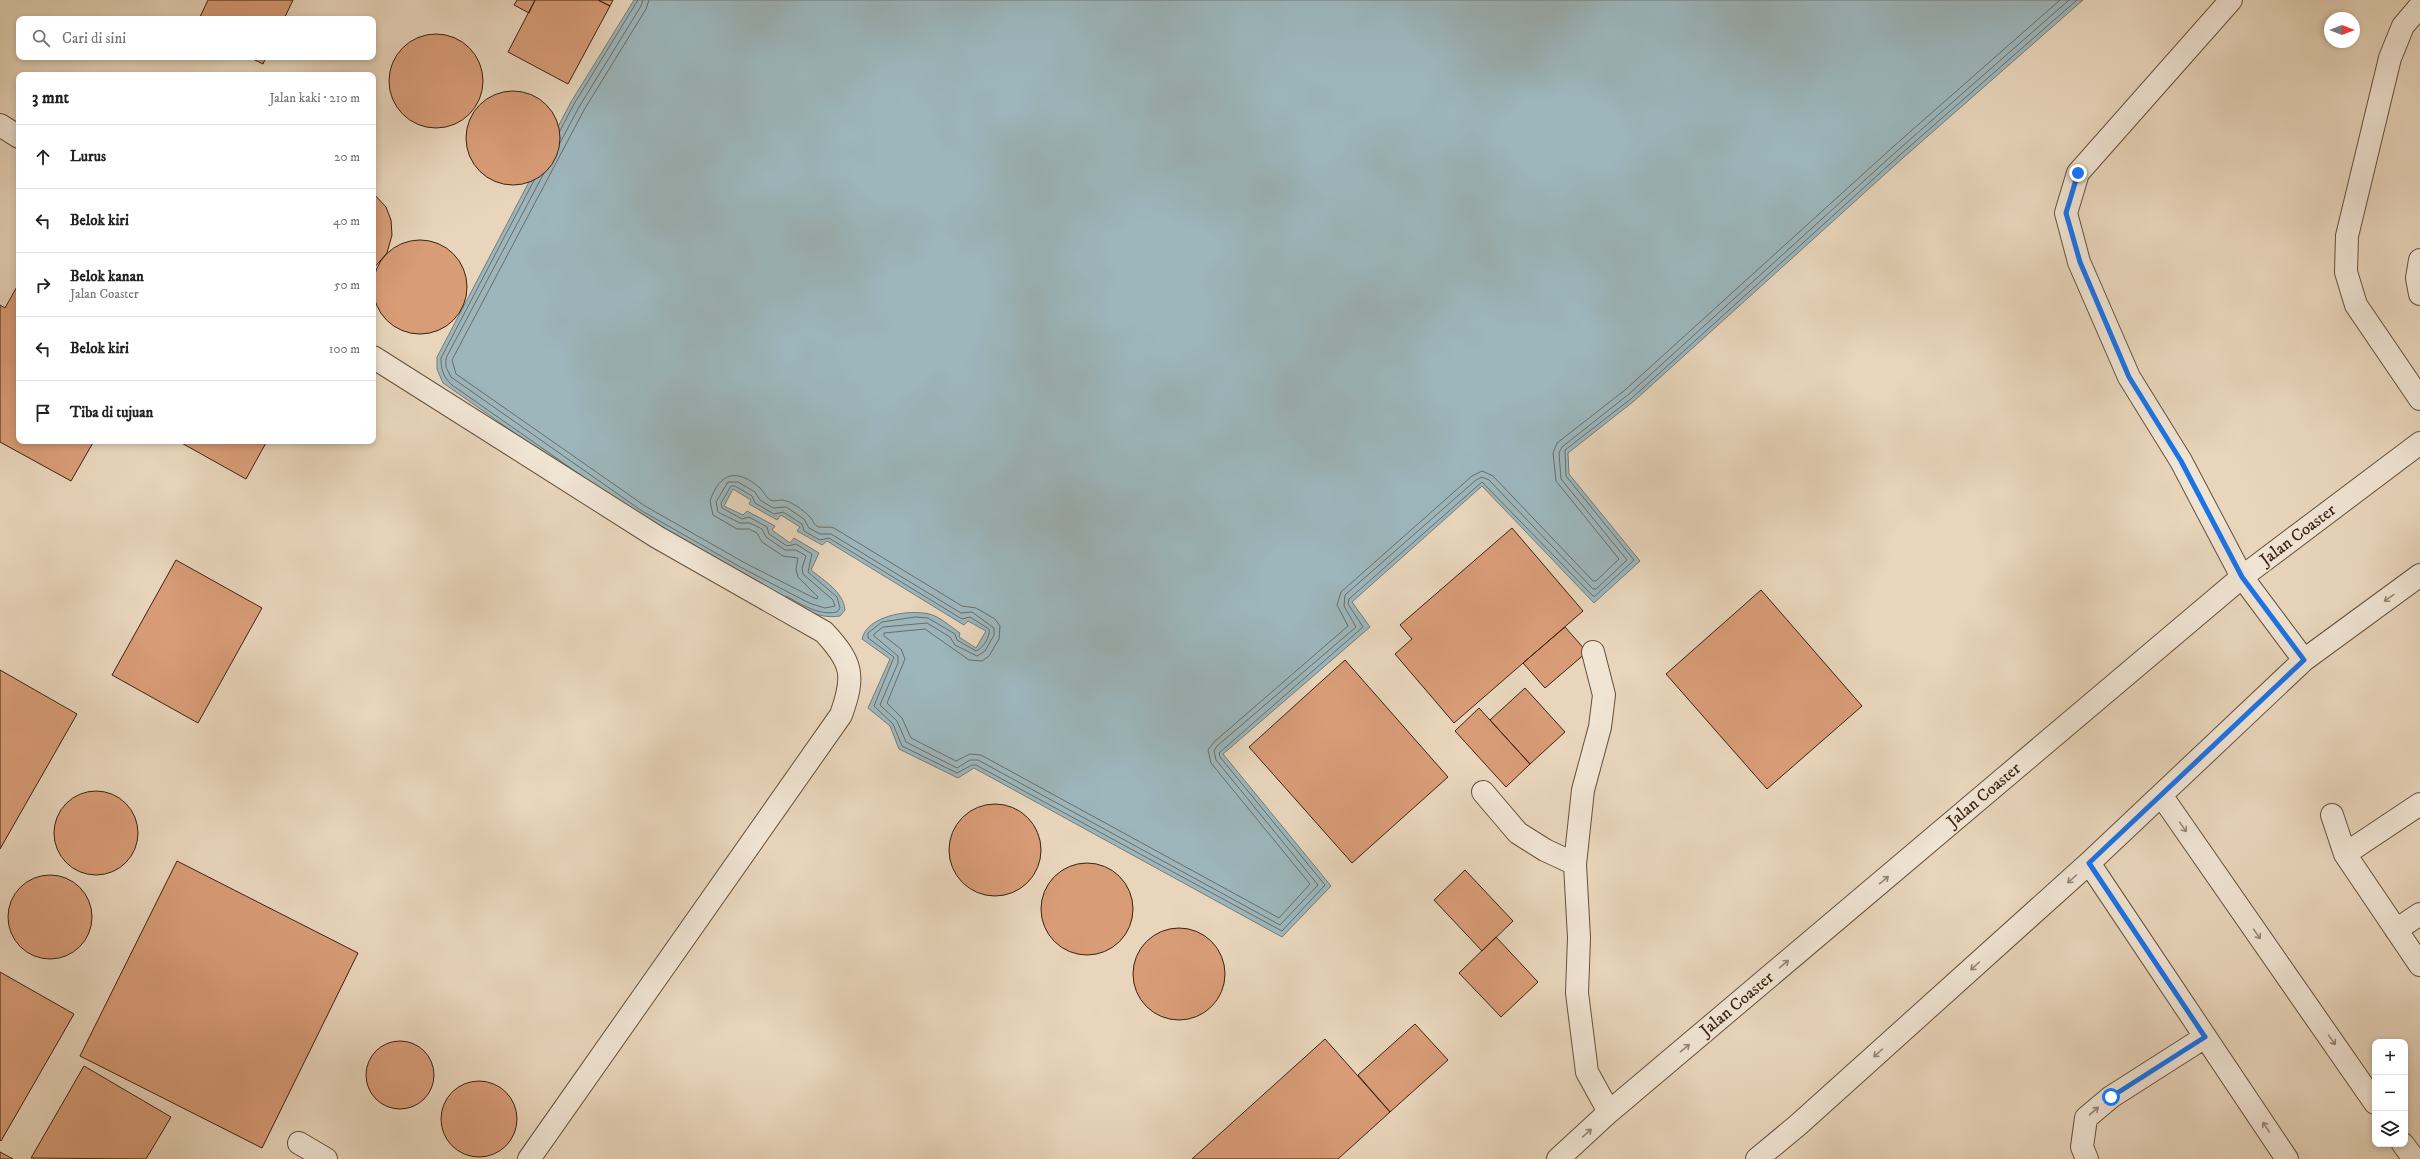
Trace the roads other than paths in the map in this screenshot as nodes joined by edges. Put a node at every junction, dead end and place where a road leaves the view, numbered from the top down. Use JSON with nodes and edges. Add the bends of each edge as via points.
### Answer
{"nodes":[{"id":1,"x":2231,"y":0,"type":"edge"},
{"id":2,"x":2420,"y":6,"type":"edge"},
{"id":3,"x":0,"y":125,"type":"edge"},
{"id":4,"x":16,"y":135,"type":"edge"},
{"id":5,"x":2420,"y":260,"type":"edge"},
{"id":6,"x":2420,"y":294,"type":"edge"},
{"id":7,"x":376,"y":359,"type":"edge"},
{"id":8,"x":2420,"y":396,"type":"edge"},
{"id":9,"x":2420,"y":443,"type":"edge"},
{"id":10,"x":2420,"y":575,"type":"edge"},
{"id":11,"x":2242,"y":577,"type":"junction"},
{"id":12,"x":1593,"y":652,"type":"dead end"},
{"id":13,"x":2304,"y":660,"type":"junction"},
{"id":14,"x":1483,"y":792,"type":"dead end"},
{"id":15,"x":2161,"y":795,"type":"junction"},
{"id":16,"x":2420,"y":804,"type":"edge"},
{"id":17,"x":2332,"y":815,"type":"dead end"},
{"id":18,"x":2345,"y":854,"type":"junction"},
{"id":19,"x":2089,"y":863,"type":"junction"},
{"id":20,"x":1575,"y":864,"type":"junction"},
{"id":21,"x":2420,"y":914,"type":"edge"},
{"id":22,"x":2396,"y":930,"type":"junction"},
{"id":23,"x":2420,"y":965,"type":"edge"},
{"id":24,"x":2205,"y":1037,"type":"junction"},
{"id":25,"x":2372,"y":1099,"type":"edge"},
{"id":26,"x":1609,"y":1112,"type":"junction"},
{"id":27,"x":299,"y":1143,"type":"dead end"},
{"id":28,"x":2405,"y":1147,"type":"edge"},
{"id":29,"x":326,"y":1159,"type":"edge"},
{"id":30,"x":529,"y":1159,"type":"edge"},
{"id":31,"x":1558,"y":1159,"type":"edge"},
{"id":32,"x":1757,"y":1159,"type":"edge"},
{"id":33,"x":2087,"y":1159,"type":"edge"},
{"id":34,"x":2288,"y":1159,"type":"edge"},
{"id":35,"x":2414,"y":1159,"type":"edge"}],
"edges":[{"from":1,"to":11,"type":"lane","via":[[2078,173],[2066,213],[2080,262],[2129,377],[2181,461]]},
{"from":2,"to":8,"type":"lane","via":[[2403,26],[2390,58],[2346,236],[2346,272],[2356,305]]},
{"from":3,"to":4,"type":"lane"},
{"from":5,"to":6,"type":"lane","via":[[2417,278]]},
{"from":7,"to":30,"type":"lane","via":[[657,537],[824,632],[841,650],[850,672],[848,694],[841,715]]},
{"from":9,"to":11,"type":"lane","name":"Jalan Coaster"},
{"from":10,"to":13,"type":"lane","one_way":true},
{"from":11,"to":13,"type":"lane"},
{"from":26,"to":11,"type":"lane","name":"Jalan Coaster","one_way":true},
{"from":12,"to":20,"type":"lane","via":[[1604,695],[1600,727],[1584,790]]},
{"from":13,"to":15,"type":"lane"},
{"from":14,"to":20,"type":"lane","via":[[1518,833],[1545,850]]},
{"from":15,"to":19,"type":"lane"},
{"from":15,"to":25,"type":"lane","one_way":true},
{"from":16,"to":18,"type":"lane"},
{"from":17,"to":18,"type":"lane"},
{"from":18,"to":22,"type":"lane"},
{"from":19,"to":24,"type":"lane"},
{"from":19,"to":32,"type":"lane","one_way":true},
{"from":20,"to":26,"type":"lane","via":[[1579,938],[1577,993],[1586,1072]]},
{"from":21,"to":22,"type":"lane"},
{"from":22,"to":23,"type":"lane"},
{"from":33,"to":24,"type":"lane","one_way":true,"via":[[2082,1147],[2086,1118],[2111,1097]]},
{"from":34,"to":24,"type":"lane","one_way":true},
{"from":31,"to":26,"type":"lane","name":"Jalan Coaster","one_way":true},
{"from":27,"to":29,"type":"lane"},
{"from":28,"to":35,"type":"lane"}]}
